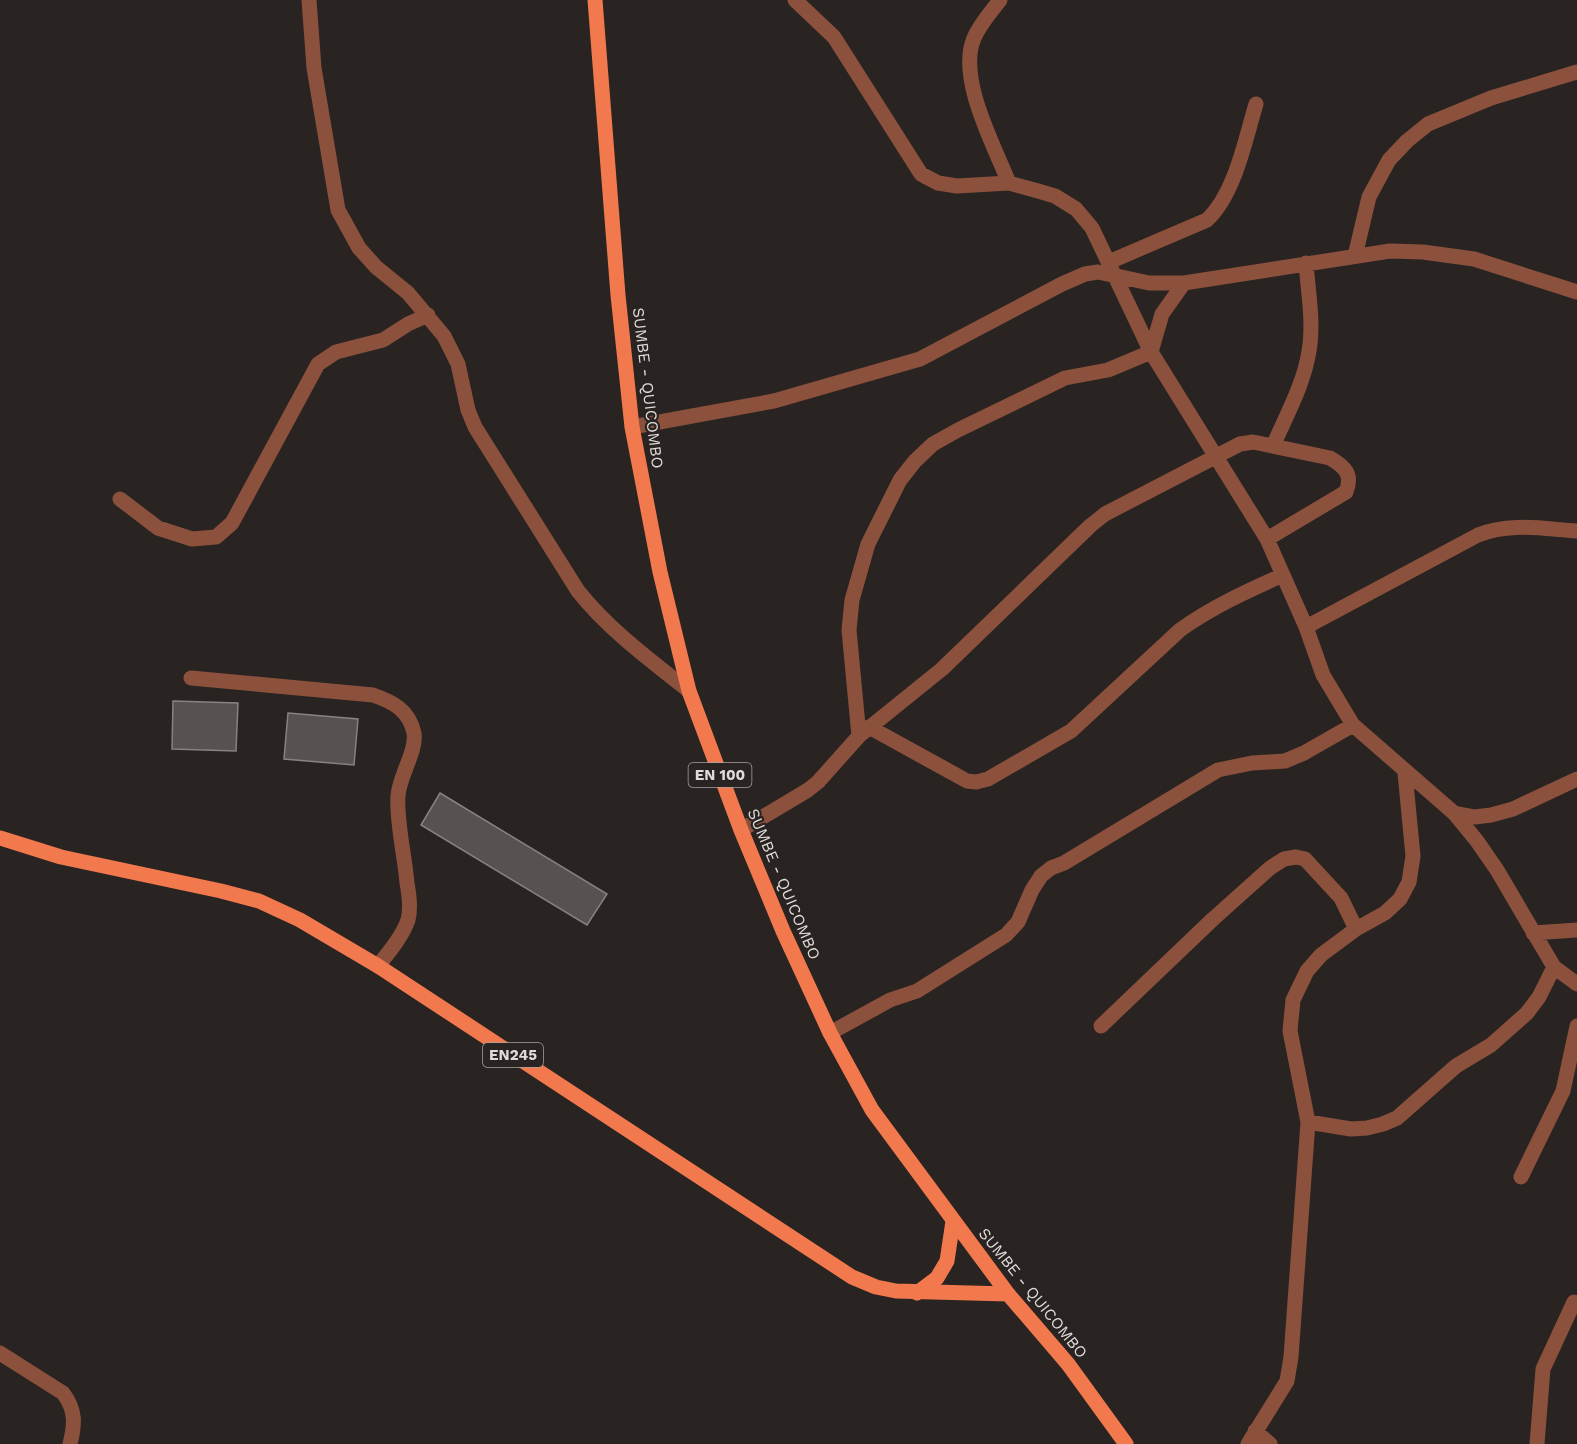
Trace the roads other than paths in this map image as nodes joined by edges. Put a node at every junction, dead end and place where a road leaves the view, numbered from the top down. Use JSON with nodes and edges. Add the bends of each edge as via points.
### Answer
{"nodes":[{"id":1,"x":309,"y":0,"type":"edge"},
{"id":2,"x":595,"y":0,"type":"edge"},
{"id":3,"x":795,"y":0,"type":"edge"},
{"id":4,"x":1000,"y":0,"type":"edge"},
{"id":5,"x":1577,"y":72,"type":"edge"},
{"id":6,"x":1256,"y":104,"type":"dead end"},
{"id":7,"x":1009,"y":183,"type":"junction"},
{"id":8,"x":1355,"y":256,"type":"junction"},
{"id":9,"x":1306,"y":263,"type":"junction"},
{"id":10,"x":1112,"y":268,"type":"junction"},
{"id":11,"x":1184,"y":282,"type":"junction"},
{"id":12,"x":1577,"y":292,"type":"edge"},
{"id":13,"x":428,"y":315,"type":"junction"},
{"id":14,"x":1151,"y":352,"type":"junction"},
{"id":15,"x":632,"y":427,"type":"junction"},
{"id":16,"x":1273,"y":446,"type":"junction"},
{"id":17,"x":1216,"y":456,"type":"junction"},
{"id":18,"x":120,"y":499,"type":"dead end"},
{"id":19,"x":1577,"y":531,"type":"edge"},
{"id":20,"x":1267,"y":539,"type":"junction"},
{"id":21,"x":1283,"y":575,"type":"junction"},
{"id":22,"x":1306,"y":627,"type":"junction"},
{"id":23,"x":190,"y":678,"type":"dead end"},
{"id":24,"x":689,"y":692,"type":"junction"},
{"id":25,"x":1353,"y":725,"type":"junction"},
{"id":26,"x":864,"y":731,"type":"junction"},
{"id":27,"x":1405,"y":772,"type":"junction"},
{"id":28,"x":1577,"y":779,"type":"edge"},
{"id":29,"x":1454,"y":813,"type":"junction"},
{"id":30,"x":741,"y":830,"type":"junction"},
{"id":31,"x":0,"y":838,"type":"edge"},
{"id":32,"x":1356,"y":928,"type":"junction"},
{"id":33,"x":1577,"y":930,"type":"edge"},
{"id":34,"x":1533,"y":933,"type":"junction"},
{"id":35,"x":378,"y":966,"type":"junction"},
{"id":36,"x":1554,"y":967,"type":"junction"},
{"id":37,"x":1577,"y":984,"type":"edge"},
{"id":38,"x":1101,"y":1026,"type":"dead end"},
{"id":39,"x":1577,"y":1026,"type":"edge"},
{"id":40,"x":830,"y":1033,"type":"junction"},
{"id":41,"x":1308,"y":1122,"type":"junction"},
{"id":42,"x":1521,"y":1178,"type":"dead end"},
{"id":43,"x":953,"y":1221,"type":"junction"},
{"id":44,"x":917,"y":1293,"type":"junction"},
{"id":45,"x":1008,"y":1294,"type":"junction"},
{"id":46,"x":1574,"y":1302,"type":"dead end"},
{"id":47,"x":0,"y":1353,"type":"edge"},
{"id":48,"x":1252,"y":1438,"type":"edge"},
{"id":49,"x":70,"y":1444,"type":"edge"},
{"id":50,"x":1126,"y":1444,"type":"edge"},
{"id":51,"x":1270,"y":1444,"type":"edge"},
{"id":52,"x":1537,"y":1444,"type":"edge"}],
"edges":[{"from":1,"to":13,"type":"street","via":[[314,68],[338,210],[359,248]]},
{"from":2,"to":15,"type":"main road","name":"SUMBE - QUICOMBO","number":"EN 100"},
{"from":3,"to":7,"type":"street","via":[[834,37],[921,174],[938,183],[957,186]]},
{"from":4,"to":7,"type":"street","via":[[974,39],[969,60],[972,90]]},
{"from":5,"to":8,"type":"street","via":[[1491,98],[1428,124],[1389,160],[1369,197]]},
{"from":6,"to":10,"type":"street","via":[[1227,196],[1218,210],[1207,220]]},
{"from":7,"to":10,"type":"street","via":[[1055,196],[1076,209],[1092,228]]},
{"from":8,"to":9,"type":"street"},
{"from":8,"to":12,"type":"street","via":[[1390,251],[1450,255]]},
{"from":9,"to":11,"type":"street"},
{"from":9,"to":16,"type":"street","via":[[1309,351],[1300,384]]},
{"from":10,"to":11,"type":"street","via":[[1149,283]]},
{"from":10,"to":14,"type":"street"},
{"from":10,"to":15,"type":"street","via":[[1062,284],[920,359],[774,401]]},
{"from":11,"to":14,"type":"street","via":[[1162,314]]},
{"from":13,"to":18,"type":"street","via":[[383,340],[336,352],[318,364],[231,523],[216,537],[192,539],[158,528]]},
{"from":13,"to":24,"type":"street","via":[[458,364],[468,410],[479,434],[578,591],[628,642]]},
{"from":14,"to":17,"type":"street"},
{"from":14,"to":26,"type":"street","via":[[1108,370],[1065,378],[958,430],[933,444],[900,480],[868,544],[852,600],[849,630]]},
{"from":15,"to":24,"type":"main road","name":"SUMBE - QUICOMBO","number":"EN 100","via":[[660,573]]},
{"from":16,"to":17,"type":"street","via":[[1240,444]]},
{"from":16,"to":20,"type":"street","via":[[1330,458],[1347,472],[1350,482],[1346,492],[1336,499]]},
{"from":17,"to":20,"type":"street"},
{"from":17,"to":26,"type":"street","via":[[1097,520],[942,669]]},
{"from":19,"to":22,"type":"street","via":[[1512,526],[1494,529]]},
{"from":20,"to":21,"type":"street"},
{"from":21,"to":22,"type":"street"},
{"from":21,"to":26,"type":"street","via":[[1196,618],[1071,731],[988,779],[967,781]]},
{"from":22,"to":25,"type":"street","via":[[1323,675]]},
{"from":23,"to":35,"type":"street","via":[[372,695],[392,701],[403,711],[414,733],[398,799],[409,917]]},
{"from":24,"to":30,"type":"main road","name":"SUMBE - QUICOMBO","number":"EN 100"},
{"from":25,"to":27,"type":"street"},
{"from":25,"to":40,"type":"street","via":[[1285,761],[1218,770],[1051,868],[1032,890],[1018,922],[1005,934],[917,991],[890,1000]]},
{"from":26,"to":30,"type":"street","via":[[818,782]]},
{"from":27,"to":29,"type":"street"},
{"from":27,"to":32,"type":"street","via":[[1413,856],[1409,882],[1400,899],[1385,913]]},
{"from":28,"to":29,"type":"street","via":[[1491,815]]},
{"from":29,"to":34,"type":"street","via":[[1497,870]]},
{"from":30,"to":40,"type":"main road","name":"SUMBE - QUICOMBO","number":"EN 100"},
{"from":31,"to":35,"type":"main road","number":"EN245","via":[[61,857],[259,901]]},
{"from":32,"to":38,"type":"street","via":[[1341,898],[1305,860],[1284,859],[1213,919]]},
{"from":32,"to":41,"type":"street","via":[[1321,955],[1293,1000],[1290,1031]]},
{"from":33,"to":34,"type":"street"},
{"from":34,"to":36,"type":"street"},
{"from":35,"to":44,"type":"main road","number":"EN245","via":[[852,1276],[876,1287]]},
{"from":36,"to":37,"type":"street"},
{"from":36,"to":41,"type":"street","via":[[1527,1013],[1491,1045],[1456,1066],[1397,1118],[1351,1129]]},
{"from":39,"to":42,"type":"street","via":[[1563,1091]]},
{"from":40,"to":43,"type":"main road","name":"SUMBE - QUICOMBO","number":"EN 100","via":[[872,1110]]},
{"from":41,"to":48,"type":"street","via":[[1287,1381]]},
{"from":43,"to":44,"type":"main road","via":[[947,1261],[937,1278]]},
{"from":43,"to":45,"type":"main road","name":"SUMBE - QUICOMBO","number":"EN 100"},
{"from":44,"to":45,"type":"main road","number":"EN245"},
{"from":45,"to":50,"type":"main road","name":"SUMBE - QUICOMBO","number":"EN 100","via":[[1068,1364]]},
{"from":46,"to":52,"type":"street","via":[[1543,1369]]},
{"from":47,"to":49,"type":"street","via":[[63,1393],[70,1402],[74,1412]]},
{"from":48,"to":51,"type":"street"}]}
